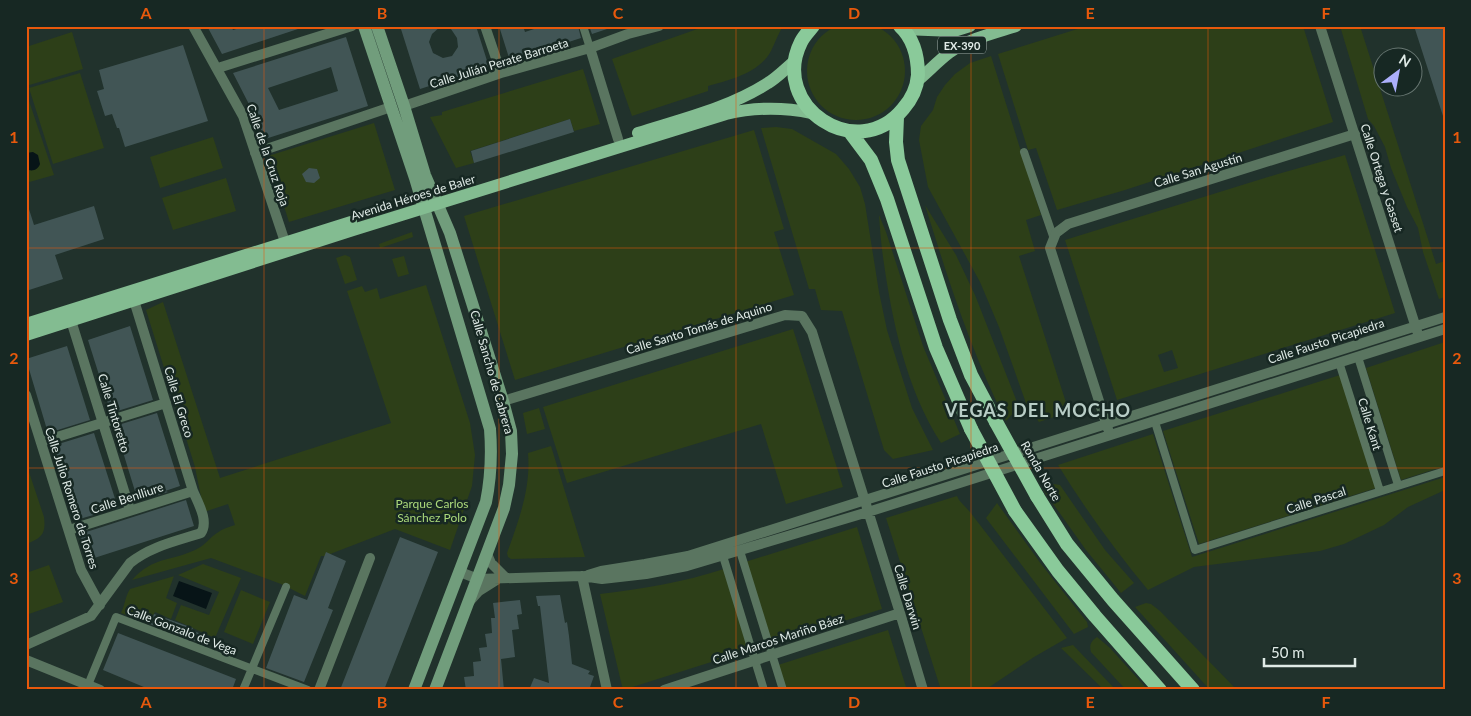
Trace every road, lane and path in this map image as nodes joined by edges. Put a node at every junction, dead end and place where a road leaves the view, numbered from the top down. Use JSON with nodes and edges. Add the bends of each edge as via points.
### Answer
{"nodes":[{"id":1,"x":193,"y":26,"type":"edge"},
{"id":2,"x":352,"y":26,"type":"edge"},
{"id":3,"x":364,"y":26,"type":"edge"},
{"id":4,"x":377,"y":26,"type":"edge"},
{"id":5,"x":485,"y":26,"type":"edge"},
{"id":6,"x":583,"y":26,"type":"edge"},
{"id":7,"x":659,"y":26,"type":"edge"},
{"id":8,"x":812,"y":26,"type":"edge"},
{"id":9,"x":970,"y":26,"type":"edge"},
{"id":10,"x":1016,"y":26,"type":"edge"},
{"id":11,"x":1320,"y":26,"type":"edge"},
{"id":12,"x":901,"y":28,"type":"edge"},
{"id":13,"x":590,"y":48,"type":"junction"},
{"id":14,"x":795,"y":60,"type":"junction"},
{"id":15,"x":218,"y":68,"type":"junction"},
{"id":16,"x":501,"y":73,"type":"junction"},
{"id":17,"x":917,"y":82,"type":"junction"},
{"id":18,"x":404,"y":106,"type":"junction"},
{"id":19,"x":391,"y":107,"type":"junction"},
{"id":20,"x":812,"y":114,"type":"junction"},
{"id":21,"x":897,"y":117,"type":"junction"},
{"id":22,"x":850,"y":132,"type":"junction"},
{"id":23,"x":1355,"y":134,"type":"junction"},
{"id":24,"x":618,"y":139,"type":"junction"},
{"id":25,"x":1024,"y":152,"type":"dead end"},
{"id":26,"x":256,"y":153,"type":"junction"},
{"id":27,"x":437,"y":200,"type":"junction"},
{"id":28,"x":422,"y":204,"type":"junction"},
{"id":29,"x":1054,"y":239,"type":"junction"},
{"id":30,"x":285,"y":242,"type":"junction"},
{"id":31,"x":133,"y":296,"type":"junction"},
{"id":32,"x":70,"y":318,"type":"junction"},
{"id":33,"x":1445,"y":318,"type":"edge"},
{"id":34,"x":26,"y":324,"type":"edge"},
{"id":35,"x":1416,"y":326,"type":"junction"},
{"id":36,"x":1445,"y":329,"type":"edge"},
{"id":37,"x":26,"y":335,"type":"edge"},
{"id":38,"x":1418,"y":337,"type":"junction"},
{"id":39,"x":1358,"y":357,"type":"junction"},
{"id":40,"x":1339,"y":362,"type":"junction"},
{"id":41,"x":26,"y":395,"type":"edge"},
{"id":42,"x":503,"y":401,"type":"junction"},
{"id":43,"x":166,"y":404,"type":"junction"},
{"id":44,"x":104,"y":422,"type":"junction"},
{"id":45,"x":1155,"y":422,"type":"junction"},
{"id":46,"x":1106,"y":425,"type":"junction"},
{"id":47,"x":1110,"y":435,"type":"junction"},
{"id":48,"x":41,"y":442,"type":"junction"},
{"id":49,"x":1445,"y":471,"type":"edge"},
{"id":50,"x":1398,"y":486,"type":"junction"},
{"id":51,"x":194,"y":491,"type":"junction"},
{"id":52,"x":1380,"y":491,"type":"junction"},
{"id":53,"x":865,"y":501,"type":"junction"},
{"id":54,"x":130,"y":510,"type":"junction"},
{"id":55,"x":868,"y":512,"type":"junction"},
{"id":56,"x":69,"y":530,"type":"junction"},
{"id":57,"x":740,"y":551,"type":"junction"},
{"id":58,"x":487,"y":554,"type":"junction"},
{"id":59,"x":723,"y":556,"type":"junction"},
{"id":60,"x":370,"y":558,"type":"dead end"},
{"id":61,"x":460,"y":572,"type":"junction"},
{"id":62,"x":582,"y":576,"type":"junction"},
{"id":63,"x":502,"y":578,"type":"junction"},
{"id":64,"x":478,"y":579,"type":"junction"},
{"id":65,"x":286,"y":587,"type":"dead end"},
{"id":66,"x":469,"y":601,"type":"junction"},
{"id":67,"x":100,"y":605,"type":"junction"},
{"id":68,"x":900,"y":613,"type":"junction"},
{"id":69,"x":26,"y":645,"type":"edge"},
{"id":70,"x":772,"y":654,"type":"junction"},
{"id":71,"x":26,"y":660,"type":"edge"},
{"id":72,"x":755,"y":660,"type":"junction"},
{"id":73,"x":252,"y":669,"type":"junction"},
{"id":74,"x":88,"y":685,"type":"junction"},
{"id":75,"x":1189,"y":685,"type":"edge"},
{"id":76,"x":100,"y":690,"type":"edge"},
{"id":77,"x":243,"y":690,"type":"edge"},
{"id":78,"x":308,"y":690,"type":"edge"},
{"id":79,"x":319,"y":690,"type":"edge"},
{"id":80,"x":414,"y":690,"type":"edge"},
{"id":81,"x":435,"y":690,"type":"edge"},
{"id":82,"x":607,"y":690,"type":"edge"},
{"id":83,"x":664,"y":690,"type":"edge"},
{"id":84,"x":764,"y":690,"type":"edge"},
{"id":85,"x":783,"y":690,"type":"edge"},
{"id":86,"x":923,"y":690,"type":"edge"},
{"id":87,"x":1160,"y":690,"type":"edge"}],
"edges":[{"from":1,"to":15,"type":"street","name":"Calle de la Cruz Roja"},
{"from":2,"to":15,"type":"street"},
{"from":3,"to":19,"type":"main road","name":"Calle Sancho de Cabrera"},
{"from":4,"to":18,"type":"main road","name":"Calle Sancho de Cabrera"},
{"from":5,"to":16,"type":"street"},
{"from":6,"to":13,"type":"street"},
{"from":7,"to":13,"type":"street","name":"Calle Julián Perate Barroeta"},
{"from":8,"to":14,"type":"highway","via":[[801,41]]},
{"from":9,"to":12,"type":"main road","number":"EX-390","via":[[954,31]]},
{"from":10,"to":17,"type":"main road","number":"EX-390","via":[[949,52]]},
{"from":11,"to":23,"type":"street","name":"Calle Ortega y Gasset"},
{"from":12,"to":17,"type":"highway","via":[[913,45],[918,63]]},
{"from":13,"to":16,"type":"street","name":"Calle Julián Perate Barroeta"},
{"from":13,"to":24,"type":"street"},
{"from":14,"to":20,"type":"highway","via":[[795,80],[801,98]]},
{"from":14,"to":24,"type":"main road","name":"Avenida Héroes de Baler","via":[[770,82],[724,105]]},
{"from":15,"to":26,"type":"street","name":"Calle de la Cruz Roja","via":[[243,116]]},
{"from":16,"to":18,"type":"street","name":"Calle Julián Perate Barroeta"},
{"from":17,"to":21,"type":"highway","via":[[910,101]]},
{"from":18,"to":27,"type":"main road","name":"Calle Sancho de Cabrera","via":[[425,175]]},
{"from":19,"to":26,"type":"street"},
{"from":19,"to":28,"type":"main road","name":"Calle Sancho de Cabrera"},
{"from":20,"to":22,"type":"highway","via":[[829,126]]},
{"from":20,"to":27,"type":"main road","name":"Avenida Héroes de Baler","via":[[791,109],[738,111]]},
{"from":21,"to":22,"type":"highway","via":[[883,126]]},
{"from":21,"to":75,"type":"highway","name":"Ronda Norte","bridge":true,"via":[[898,160],[971,375],[1067,544]]},
{"from":22,"to":87,"type":"highway","bridge":true,"via":[[871,160],[936,348],[971,429],[1015,511],[1058,571]]},
{"from":23,"to":29,"type":"street","name":"Calle San Agustín","via":[[1068,224],[1056,233]]},
{"from":23,"to":35,"type":"street","name":"Calle Ortega y Gasset"},
{"from":24,"to":27,"type":"main road","name":"Avenida Héroes de Baler"},
{"from":25,"to":29,"type":"street"},
{"from":26,"to":30,"type":"street","name":"Calle de la Cruz Roja"},
{"from":27,"to":28,"type":"main road","name":"Avenida Héroes de Baler"},
{"from":27,"to":42,"type":"main road","name":"Calle Sancho de Cabrera"},
{"from":28,"to":30,"type":"main road","name":"Avenida Héroes de Baler"},
{"from":28,"to":31,"type":"main road","name":"Avenida Héroes de Baler"},
{"from":28,"to":61,"type":"main road","name":"Calle Sancho de Cabrera","via":[[490,430],[491,475],[486,502]]},
{"from":29,"to":46,"type":"street","via":[[1050,248]]},
{"from":30,"to":31,"type":"main road","name":"Avenida Héroes de Baler"},
{"from":31,"to":32,"type":"main road","name":"Avenida Héroes de Baler"},
{"from":31,"to":43,"type":"street","name":"Calle El Greco"},
{"from":32,"to":34,"type":"main road","name":"Avenida Héroes de Baler"},
{"from":32,"to":37,"type":"main road","name":"Avenida Héroes de Baler"},
{"from":32,"to":44,"type":"street","name":"Calle Tintoretto"},
{"from":33,"to":35,"type":"street","name":"Calle Fausto Picapiedra"},
{"from":35,"to":38,"type":"street","name":"Calle Ortega y Gasset"},
{"from":35,"to":46,"type":"street","name":"Calle Fausto Picapiedra"},
{"from":36,"to":38,"type":"street","name":"Calle Fausto Picapiedra"},
{"from":38,"to":39,"type":"street","name":"Calle Fausto Picapiedra"},
{"from":39,"to":40,"type":"street","name":"Calle Fausto Picapiedra"},
{"from":39,"to":50,"type":"street","name":"Calle Kant"},
{"from":40,"to":45,"type":"street","name":"Calle Fausto Picapiedra"},
{"from":40,"to":52,"type":"street","name":"Calle Kant"},
{"from":41,"to":48,"type":"street","name":"Calle Julio Romero de Torres"},
{"from":42,"to":53,"type":"street","name":"Calle Santo Tomás de Aquino","via":[[785,315],[802,316],[812,332]]},
{"from":42,"to":58,"type":"main road","name":"Calle Sancho de Cabrera","via":[[512,454],[509,485]]},
{"from":43,"to":44,"type":"street"},
{"from":43,"to":51,"type":"street","name":"Calle El Greco"},
{"from":44,"to":48,"type":"street"},
{"from":44,"to":54,"type":"street","name":"Calle Tintoretto"},
{"from":45,"to":47,"type":"street","name":"Calle Fausto Picapiedra"},
{"from":45,"to":52,"type":"street","name":"Calle Pascal","via":[[1195,550]]},
{"from":46,"to":47,"type":"street"},
{"from":46,"to":53,"type":"street","name":"Calle Fausto Picapiedra"},
{"from":47,"to":55,"type":"street","name":"Calle Fausto Picapiedra"},
{"from":48,"to":56,"type":"street","name":"Calle Julio Romero de Torres"},
{"from":49,"to":50,"type":"street","name":"Calle Pascal"},
{"from":50,"to":52,"type":"street","name":"Calle Pascal"},
{"from":51,"to":54,"type":"street","name":"Calle Benlliure"},
{"from":51,"to":67,"type":"street","name":"Calle El Greco","via":[[204,521],[201,533],[150,550],[130,563]]},
{"from":53,"to":55,"type":"street","name":"Calle Darwin"},
{"from":53,"to":62,"type":"street","name":"Calle Fausto Picapiedra","via":[[688,556]]},
{"from":54,"to":56,"type":"street","name":"Calle Benlliure"},
{"from":55,"to":57,"type":"street","name":"Calle Fausto Picapiedra"},
{"from":55,"to":68,"type":"street","name":"Calle Darwin"},
{"from":56,"to":67,"type":"street","name":"Calle Julio Romero de Torres","via":[[81,570]]},
{"from":57,"to":59,"type":"street","name":"Calle Fausto Picapiedra"},
{"from":57,"to":70,"type":"street"},
{"from":58,"to":63,"type":"street"},
{"from":58,"to":64,"type":"main road","name":"Calle Sancho de Cabrera"},
{"from":59,"to":62,"type":"street","name":"Calle Fausto Picapiedra","via":[[646,574],[602,578]]},
{"from":59,"to":72,"type":"street"},
{"from":60,"to":79,"type":"street"},
{"from":61,"to":64,"type":"street","name":"Calle Fausto Picapiedra"},
{"from":61,"to":80,"type":"main road","name":"Calle Sancho de Cabrera"},
{"from":62,"to":63,"type":"street","name":"Calle Fausto Picapiedra"},
{"from":62,"to":82,"type":"street"},
{"from":63,"to":64,"type":"street","name":"Calle Fausto Picapiedra"},
{"from":63,"to":66,"type":"street","via":[[484,587]]},
{"from":64,"to":66,"type":"main road","name":"Calle Sancho de Cabrera"},
{"from":65,"to":73,"type":"street"},
{"from":66,"to":81,"type":"main road","name":"Calle Sancho de Cabrera"},
{"from":67,"to":69,"type":"street","via":[[91,616]]},
{"from":68,"to":70,"type":"street","name":"Calle Marcos Mariño Báez"},
{"from":68,"to":86,"type":"street","name":"Calle Darwin"},
{"from":70,"to":72,"type":"street","name":"Calle Marcos Mariño Báez"},
{"from":70,"to":85,"type":"street"},
{"from":71,"to":74,"type":"street"},
{"from":72,"to":83,"type":"street","name":"Calle Marcos Mariño Báez"},
{"from":72,"to":84,"type":"street"},
{"from":73,"to":74,"type":"street","name":"Calle Gonzalo de Vega","via":[[116,617]]},
{"from":73,"to":77,"type":"street"},
{"from":73,"to":78,"type":"street","name":"Calle Gonzalo de Vega"},
{"from":74,"to":76,"type":"street"}]}
